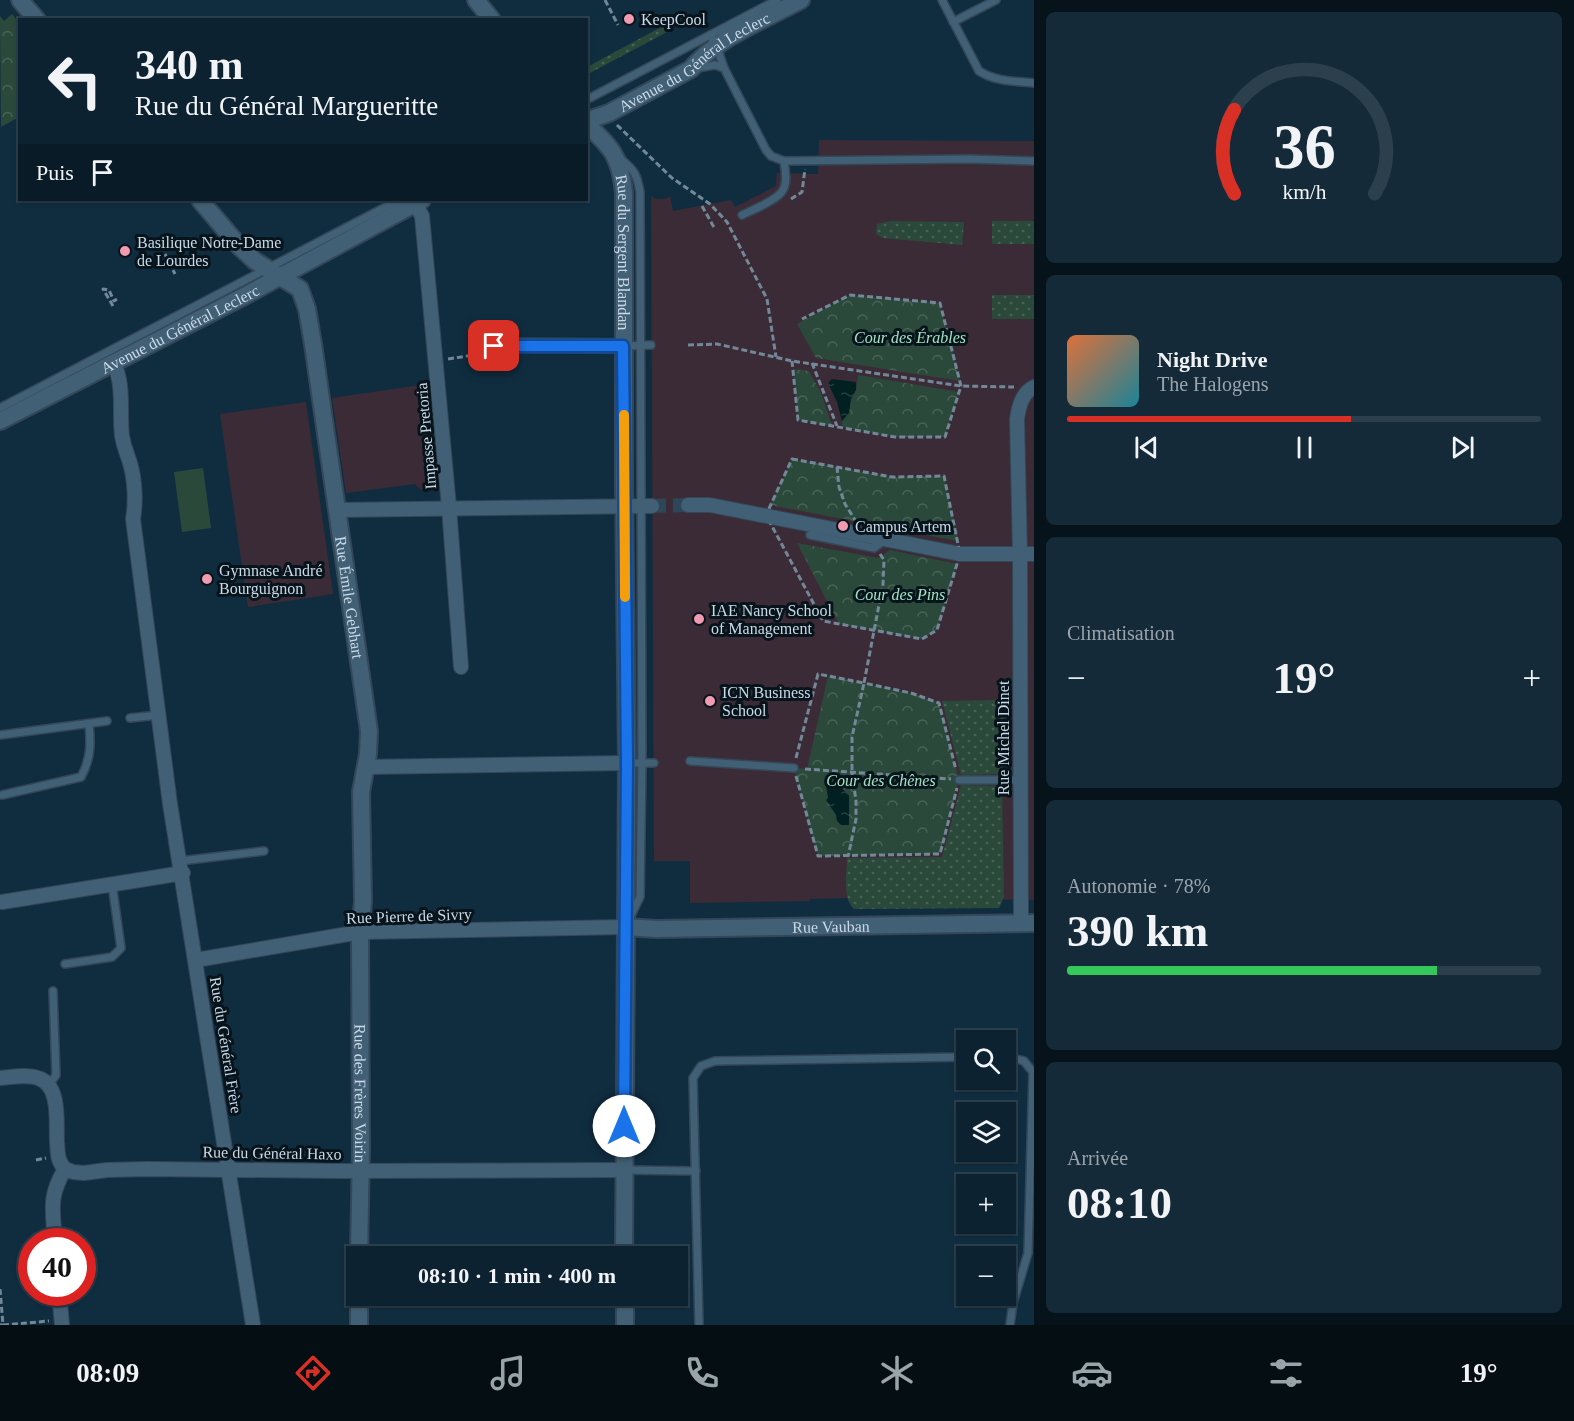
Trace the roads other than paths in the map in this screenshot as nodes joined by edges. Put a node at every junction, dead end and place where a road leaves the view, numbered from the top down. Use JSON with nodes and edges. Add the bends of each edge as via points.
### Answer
{"nodes":[{"id":1,"x":20,"y":0,"type":"edge"},
{"id":2,"x":476,"y":0,"type":"edge"},
{"id":3,"x":777,"y":0,"type":"edge"},
{"id":4,"x":801,"y":0,"type":"edge"},
{"id":5,"x":942,"y":0,"type":"edge"},
{"id":6,"x":996,"y":0,"type":"edge"},
{"id":7,"x":35,"y":18,"type":"edge"},
{"id":8,"x":490,"y":18,"type":"edge"},
{"id":9,"x":953,"y":22,"type":"junction"},
{"id":10,"x":714,"y":41,"type":"junction"},
{"id":11,"x":724,"y":68,"type":"junction"},
{"id":12,"x":691,"y":69,"type":"junction"},
{"id":13,"x":1034,"y":83,"type":"edge"},
{"id":14,"x":588,"y":99,"type":"edge"},
{"id":15,"x":588,"y":121,"type":"edge"},
{"id":16,"x":588,"y":124,"type":"edge"},
{"id":17,"x":784,"y":161,"type":"junction"},
{"id":18,"x":1034,"y":161,"type":"edge"},
{"id":19,"x":201,"y":201,"type":"edge"},
{"id":20,"x":410,"y":201,"type":"edge"},
{"id":21,"x":413,"y":201,"type":"edge"},
{"id":22,"x":742,"y":215,"type":"dead end"},
{"id":23,"x":274,"y":273,"type":"junction"},
{"id":24,"x":483,"y":345,"type":"road end"},
{"id":25,"x":651,"y":345,"type":"dead end"},
{"id":26,"x":632,"y":346,"type":"junction"},
{"id":27,"x":111,"y":357,"type":"junction"},
{"id":28,"x":1030,"y":389,"type":"edge"},
{"id":29,"x":0,"y":408,"type":"edge"},
{"id":30,"x":0,"y":421,"type":"edge"},
{"id":31,"x":688,"y":505,"type":"tunnel mouth"},
{"id":32,"x":639,"y":506,"type":"junction"},
{"id":33,"x":450,"y":507,"type":"junction"},
{"id":34,"x":336,"y":510,"type":"junction"},
{"id":35,"x":810,"y":535,"type":"dead end"},
{"id":36,"x":885,"y":540,"type":"junction"},
{"id":37,"x":1027,"y":554,"type":"edge"},
{"id":38,"x":461,"y":667,"type":"dead end"},
{"id":39,"x":159,"y":715,"type":"junction"},
{"id":40,"x":130,"y":718,"type":"dead end"},
{"id":41,"x":107,"y":721,"type":"dead end"},
{"id":42,"x":89,"y":724,"type":"junction"},
{"id":43,"x":0,"y":735,"type":"edge"},
{"id":44,"x":690,"y":760,"type":"dead end"},
{"id":45,"x":634,"y":763,"type":"junction"},
{"id":46,"x":654,"y":763,"type":"dead end"},
{"id":47,"x":366,"y":768,"type":"junction"},
{"id":48,"x":794,"y":768,"type":"road end"},
{"id":49,"x":959,"y":780,"type":"road end"},
{"id":50,"x":1019,"y":780,"type":"junction"},
{"id":51,"x":2,"y":795,"type":"dead end"},
{"id":52,"x":264,"y":851,"type":"dead end"},
{"id":53,"x":182,"y":867,"type":"junction"},
{"id":54,"x":112,"y":884,"type":"junction"},
{"id":55,"x":2,"y":902,"type":"dead end"},
{"id":56,"x":1027,"y":923,"type":"edge"},
{"id":57,"x":625,"y":927,"type":"junction"},
{"id":58,"x":360,"y":932,"type":"junction"},
{"id":59,"x":196,"y":960,"type":"junction"},
{"id":60,"x":65,"y":964,"type":"dead end"},
{"id":61,"x":53,"y":991,"type":"dead end"},
{"id":62,"x":956,"y":1057,"type":"edge"},
{"id":63,"x":1016,"y":1059,"type":"edge"},
{"id":64,"x":0,"y":1078,"type":"edge"},
{"id":65,"x":44,"y":1081,"type":"junction"},
{"id":66,"x":65,"y":1169,"type":"junction"},
{"id":67,"x":228,"y":1170,"type":"junction"},
{"id":68,"x":361,"y":1170,"type":"junction"},
{"id":69,"x":624,"y":1170,"type":"junction"},
{"id":70,"x":696,"y":1171,"type":"junction"},
{"id":71,"x":55,"y":1228,"type":"edge"},
{"id":72,"x":359,"y":1246,"type":"edge"},
{"id":73,"x":624,"y":1246,"type":"edge"},
{"id":74,"x":60,"y":1306,"type":"edge"},
{"id":75,"x":359,"y":1306,"type":"edge"},
{"id":76,"x":625,"y":1306,"type":"edge"},
{"id":77,"x":62,"y":1322,"type":"edge"},
{"id":78,"x":253,"y":1325,"type":"edge"},
{"id":79,"x":359,"y":1325,"type":"edge"},
{"id":80,"x":625,"y":1325,"type":"edge"},
{"id":81,"x":699,"y":1325,"type":"edge"},
{"id":82,"x":1010,"y":1325,"type":"edge"}],
"edges":[{"from":1,"to":7,"type":"street"},
{"from":2,"to":8,"type":"street"},
{"from":3,"to":10,"type":"lane"},
{"from":4,"to":10,"type":"street","name":"Avenue du Général Leclerc"},
{"from":5,"to":9,"type":"lane"},
{"from":6,"to":9,"type":"lane"},
{"from":9,"to":13,"type":"lane","via":[[980,71],[988,77]]},
{"from":10,"to":11,"type":"lane"},
{"from":10,"to":12,"type":"street","name":"Avenue du Général Leclerc"},
{"from":10,"to":14,"type":"lane"},
{"from":11,"to":12,"type":"lane","via":[[715,65]]},
{"from":11,"to":17,"type":"lane","via":[[766,150]]},
{"from":12,"to":15,"type":"street","name":"Avenue du Général Leclerc"},
{"from":16,"to":26,"type":"street","name":"Rue du Sergent Blandan","via":[[616,155],[622,174]]},
{"from":17,"to":18,"type":"lane"},
{"from":17,"to":22,"type":"lane","via":[[784,190]]},
{"from":19,"to":23,"type":"street","name":"Rue Émile Gebhart","via":[[240,247]]},
{"from":20,"to":23,"type":"street","name":"Avenue du Général Leclerc"},
{"from":21,"to":33,"type":"street","name":"Impasse Pretoria","via":[[422,216]]},
{"from":23,"to":27,"type":"street","name":"Avenue du Général Leclerc"},
{"from":23,"to":34,"type":"street","name":"Rue Émile Gebhart","via":[[300,289],[307,309]]},
{"from":24,"to":26,"type":"street"},
{"from":25,"to":26,"type":"lane"},
{"from":26,"to":32,"type":"street","name":"Rue du Sergent Blandan"},
{"from":27,"to":29,"type":"lane"},
{"from":27,"to":30,"type":"street","name":"Avenue du Général Leclerc"},
{"from":27,"to":39,"type":"street","name":"Rue du Général Frère","via":[[118,372],[122,400],[124,451],[130,462],[133,519]]},
{"from":28,"to":37,"type":"street","name":"Rue Michel Dinet","via":[[1020,403],[1017,419]]},
{"from":31,"to":36,"type":"street","via":[[710,505]]},
{"from":32,"to":33,"type":"street"},
{"from":32,"to":45,"type":"street","name":"Rue du Sergent Blandan"},
{"from":33,"to":34,"type":"street"},
{"from":33,"to":38,"type":"street","name":"Impasse Pretoria"},
{"from":34,"to":47,"type":"street","name":"Rue Émile Gebhart","via":[[369,731]]},
{"from":35,"to":36,"type":"lane","via":[[874,548]]},
{"from":36,"to":37,"type":"street","via":[[960,554]]},
{"from":37,"to":50,"type":"street","name":"Rue Michel Dinet"},
{"from":39,"to":40,"type":"lane"},
{"from":39,"to":53,"type":"street","name":"Rue du Général Frère"},
{"from":41,"to":42,"type":"lane"},
{"from":42,"to":43,"type":"lane"},
{"from":42,"to":51,"type":"lane","via":[[91,747],[81,777]]},
{"from":44,"to":48,"type":"lane"},
{"from":45,"to":46,"type":"lane"},
{"from":45,"to":47,"type":"street"},
{"from":45,"to":57,"type":"street","name":"Rue du Sergent Blandan"},
{"from":47,"to":58,"type":"street","name":"Rue Émile Gebhart","via":[[362,792]]},
{"from":49,"to":50,"type":"lane"},
{"from":50,"to":56,"type":"street","name":"Rue Michel Dinet"},
{"from":52,"to":53,"type":"lane"},
{"from":53,"to":54,"type":"street"},
{"from":53,"to":59,"type":"street","name":"Rue du Général Frère"},
{"from":54,"to":55,"type":"street"},
{"from":54,"to":60,"type":"lane","via":[[121,948],[112,957]]},
{"from":56,"to":57,"type":"street","name":"Rue Vauban"},
{"from":57,"to":58,"type":"street","name":"Rue Pierre de Sivry"},
{"from":57,"to":69,"type":"street","name":"Rue du Sergent Blandan"},
{"from":58,"to":59,"type":"street","name":"Rue Pierre de Sivry"},
{"from":58,"to":68,"type":"street","name":"Rue des Frères Voirin"},
{"from":59,"to":67,"type":"street","name":"Rue du Général Frère"},
{"from":61,"to":65,"type":"lane","via":[[56,1075]]},
{"from":62,"to":70,"type":"lane","via":[[715,1061],[702,1066],[693,1078]]},
{"from":63,"to":82,"type":"lane","via":[[1024,1061],[1033,1072],[1028,1253]]},
{"from":64,"to":65,"type":"street","via":[[27,1076]]},
{"from":65,"to":66,"type":"street","via":[[54,1096],[58,1156]]},
{"from":66,"to":67,"type":"street","name":"Rue du Général Haxo","via":[[84,1173]]},
{"from":66,"to":71,"type":"street","via":[[52,1197]]},
{"from":67,"to":68,"type":"street","name":"Rue du Général Haxo"},
{"from":67,"to":78,"type":"street","name":"Rue du Général Frère"},
{"from":68,"to":69,"type":"street","name":"Rue du Général Haxo"},
{"from":68,"to":72,"type":"street","name":"Rue des Frères Voirin"},
{"from":69,"to":70,"type":"lane"},
{"from":69,"to":73,"type":"street","name":"Rue du Sergent Blandan"},
{"from":70,"to":81,"type":"lane"},
{"from":74,"to":77,"type":"street"},
{"from":75,"to":79,"type":"street"},
{"from":76,"to":80,"type":"street"}]}
